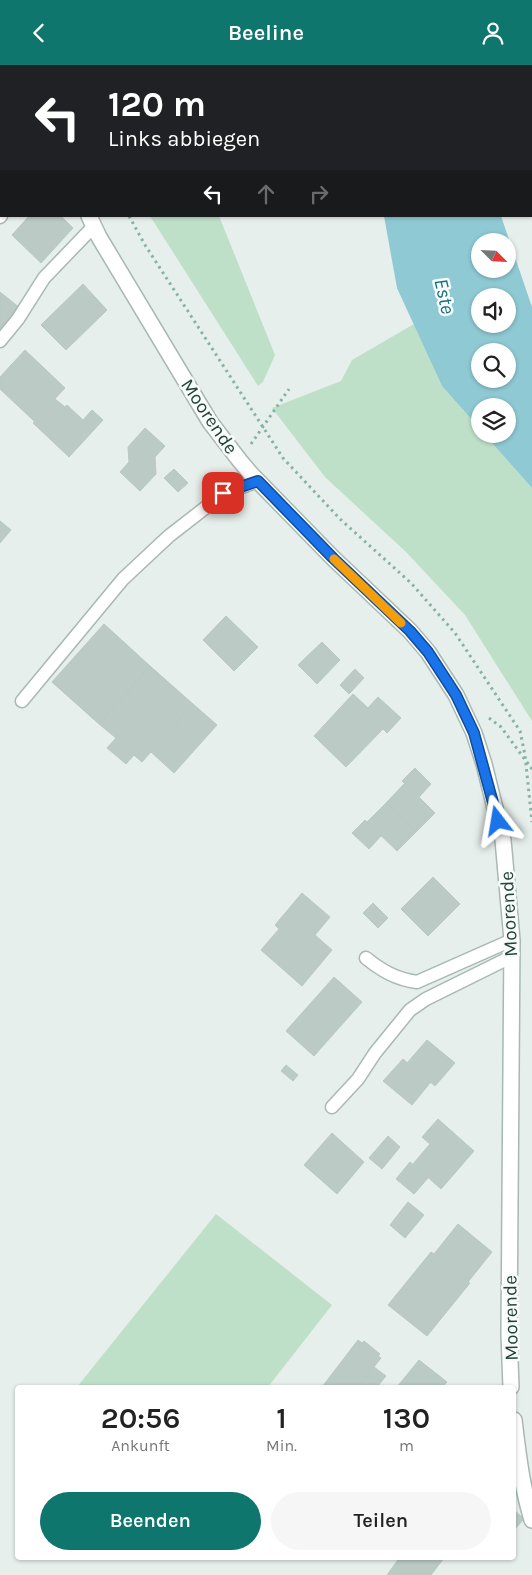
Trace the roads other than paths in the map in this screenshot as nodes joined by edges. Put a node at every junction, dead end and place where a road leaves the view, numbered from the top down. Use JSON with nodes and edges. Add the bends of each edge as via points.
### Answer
{"nodes":[{"id":1,"x":91,"y":221,"type":"edge"},
{"id":2,"x":0,"y":341,"type":"edge"},
{"id":3,"x":258,"y":481,"type":"junction"},
{"id":4,"x":22,"y":701,"type":"dead end"},
{"id":5,"x":512,"y":940,"type":"junction"},
{"id":6,"x":511,"y":957,"type":"junction"},
{"id":7,"x":366,"y":958,"type":"dead end"},
{"id":8,"x":332,"y":1107,"type":"dead end"},
{"id":9,"x":512,"y":1385,"type":"edge"},
{"id":10,"x":516,"y":1439,"type":"edge"},
{"id":11,"x":532,"y":1520,"type":"edge"}],
"edges":[{"from":1,"to":2,"type":"lane","via":[[44,278]]},
{"from":1,"to":3,"type":"street","name":"Moorende","via":[[210,422]]},
{"from":3,"to":4,"type":"lane","via":[[223,493],[123,579]]},
{"from":3,"to":5,"type":"street","name":"Moorende","via":[[410,631],[456,695],[474,733],[503,840]]},
{"from":5,"to":6,"type":"street","name":"Moorende"},
{"from":5,"to":7,"type":"lane","via":[[417,982],[402,980],[382,971]]},
{"from":6,"to":8,"type":"lane","via":[[410,1010],[358,1079]]},
{"from":6,"to":9,"type":"street","name":"Moorende","via":[[509,1333]]},
{"from":10,"to":11,"type":"street","via":[[524,1495]]}]}
